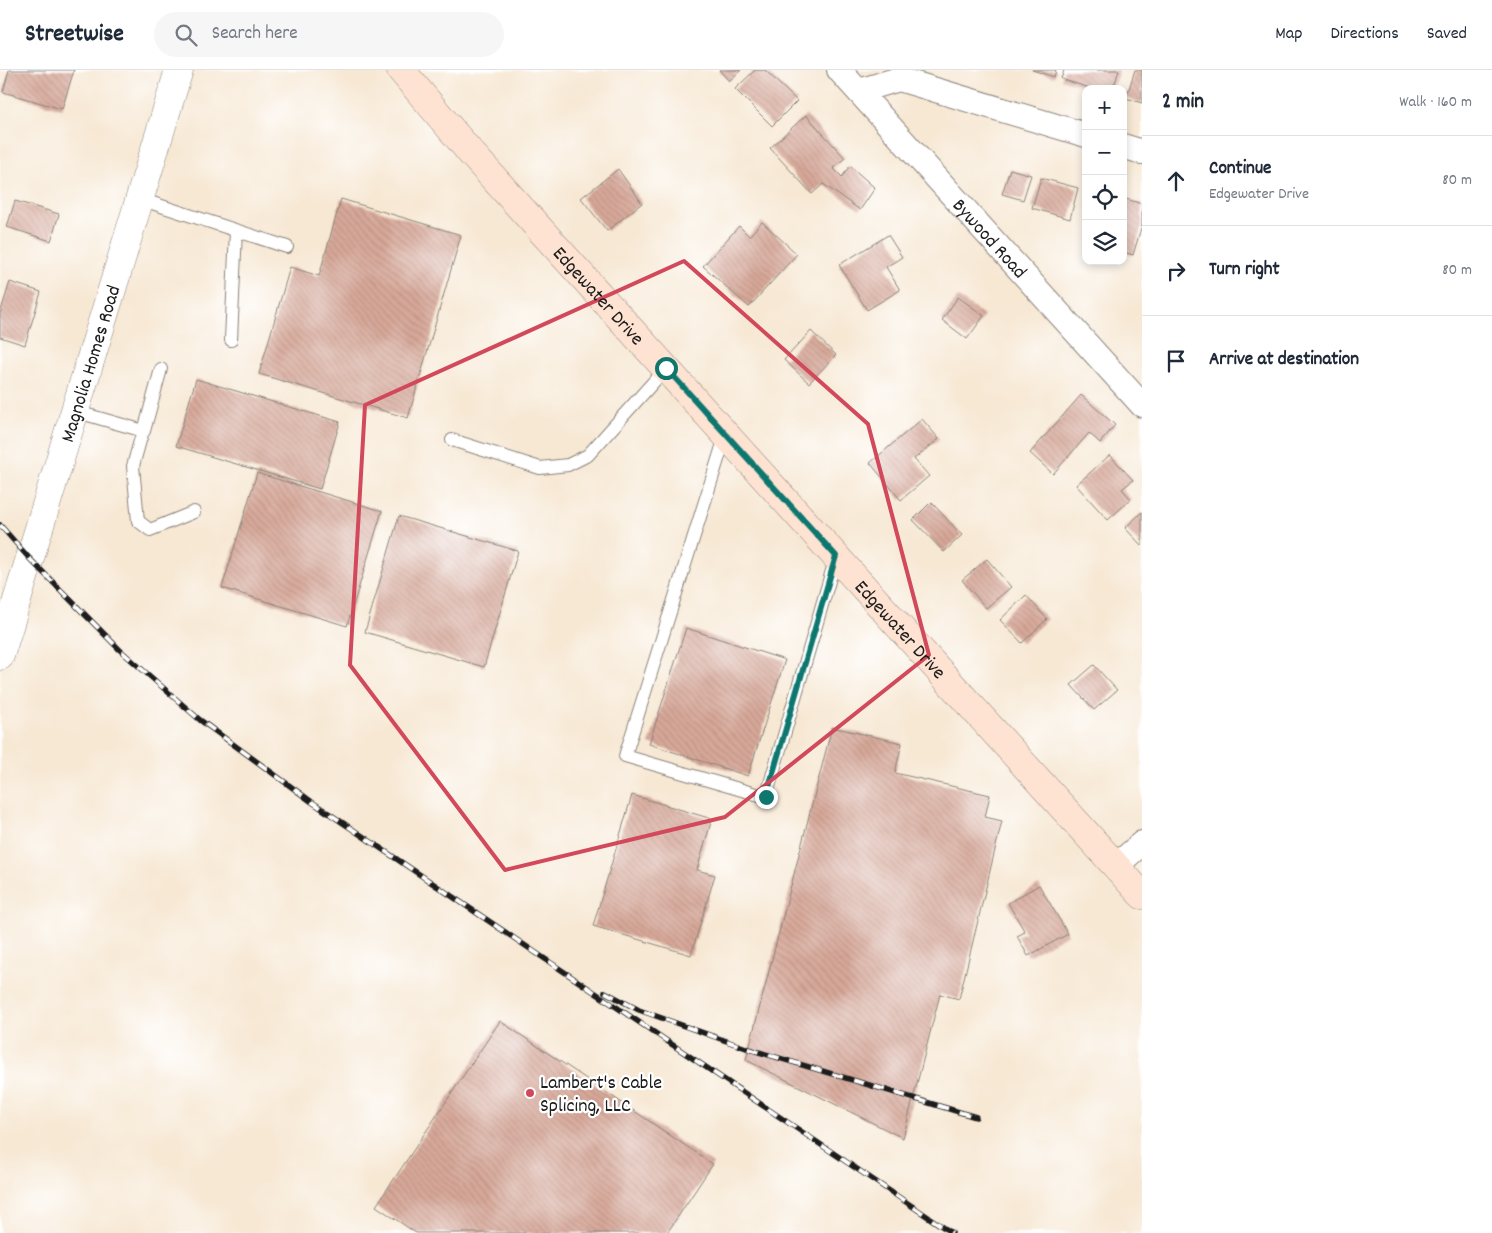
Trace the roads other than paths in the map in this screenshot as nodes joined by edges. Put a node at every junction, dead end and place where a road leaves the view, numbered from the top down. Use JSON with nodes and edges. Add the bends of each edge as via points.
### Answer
{"nodes":[{"id":1,"x":179,"y":70,"type":"edge"},
{"id":2,"x":401,"y":70,"type":"edge"},
{"id":3,"x":839,"y":70,"type":"edge"},
{"id":4,"x":859,"y":91,"type":"junction"},
{"id":5,"x":1082,"y":134,"type":"edge"},
{"id":6,"x":1127,"y":147,"type":"edge"},
{"id":7,"x":1142,"y":152,"type":"edge"},
{"id":8,"x":140,"y":199,"type":"junction"},
{"id":9,"x":236,"y":231,"type":"junction"},
{"id":10,"x":287,"y":247,"type":"dead end"},
{"id":11,"x":231,"y":340,"type":"dead end"},
{"id":12,"x":666,"y":368,"type":"junction"},
{"id":13,"x":161,"y":369,"type":"dead end"},
{"id":14,"x":1142,"y":405,"type":"edge"},
{"id":15,"x":74,"y":411,"type":"junction"},
{"id":16,"x":143,"y":430,"type":"junction"},
{"id":17,"x":726,"y":434,"type":"junction"},
{"id":18,"x":452,"y":440,"type":"dead end"},
{"id":19,"x":194,"y":512,"type":"dead end"},
{"id":20,"x":836,"y":556,"type":"junction"},
{"id":21,"x":0,"y":656,"type":"edge"},
{"id":22,"x":1142,"y":843,"type":"edge"},
{"id":23,"x":1116,"y":866,"type":"junction"},
{"id":24,"x":1142,"y":895,"type":"edge"}],
"edges":[{"from":1,"to":8,"type":"street","name":"Magnolia Homes Road"},
{"from":2,"to":12,"type":"main road","name":"Edgewater Drive","via":[[471,153]]},
{"from":3,"to":4,"type":"street","name":"Bywood Road"},
{"from":4,"to":5,"type":"street","via":[[899,79]]},
{"from":4,"to":14,"type":"street","name":"Bywood Road"},
{"from":6,"to":7,"type":"street"},
{"from":8,"to":9,"type":"lane"},
{"from":8,"to":15,"type":"street","name":"Magnolia Homes Road"},
{"from":9,"to":10,"type":"lane"},
{"from":9,"to":11,"type":"lane"},
{"from":12,"to":17,"type":"main road","name":"Edgewater Drive"},
{"from":12,"to":18,"type":"lane","via":[[588,454],[568,466],[540,468]]},
{"from":13,"to":16,"type":"lane"},
{"from":15,"to":16,"type":"lane"},
{"from":15,"to":21,"type":"street","name":"Magnolia Homes Road"},
{"from":16,"to":19,"type":"lane","via":[[133,466],[138,521],[150,530]]},
{"from":17,"to":20,"type":"main road","name":"Edgewater Drive"},
{"from":17,"to":20,"type":"lane","via":[[625,756],[766,797]]},
{"from":20,"to":23,"type":"main road","name":"Edgewater Drive"},
{"from":22,"to":23,"type":"street"},
{"from":23,"to":24,"type":"main road","name":"Edgewater Drive"}]}
